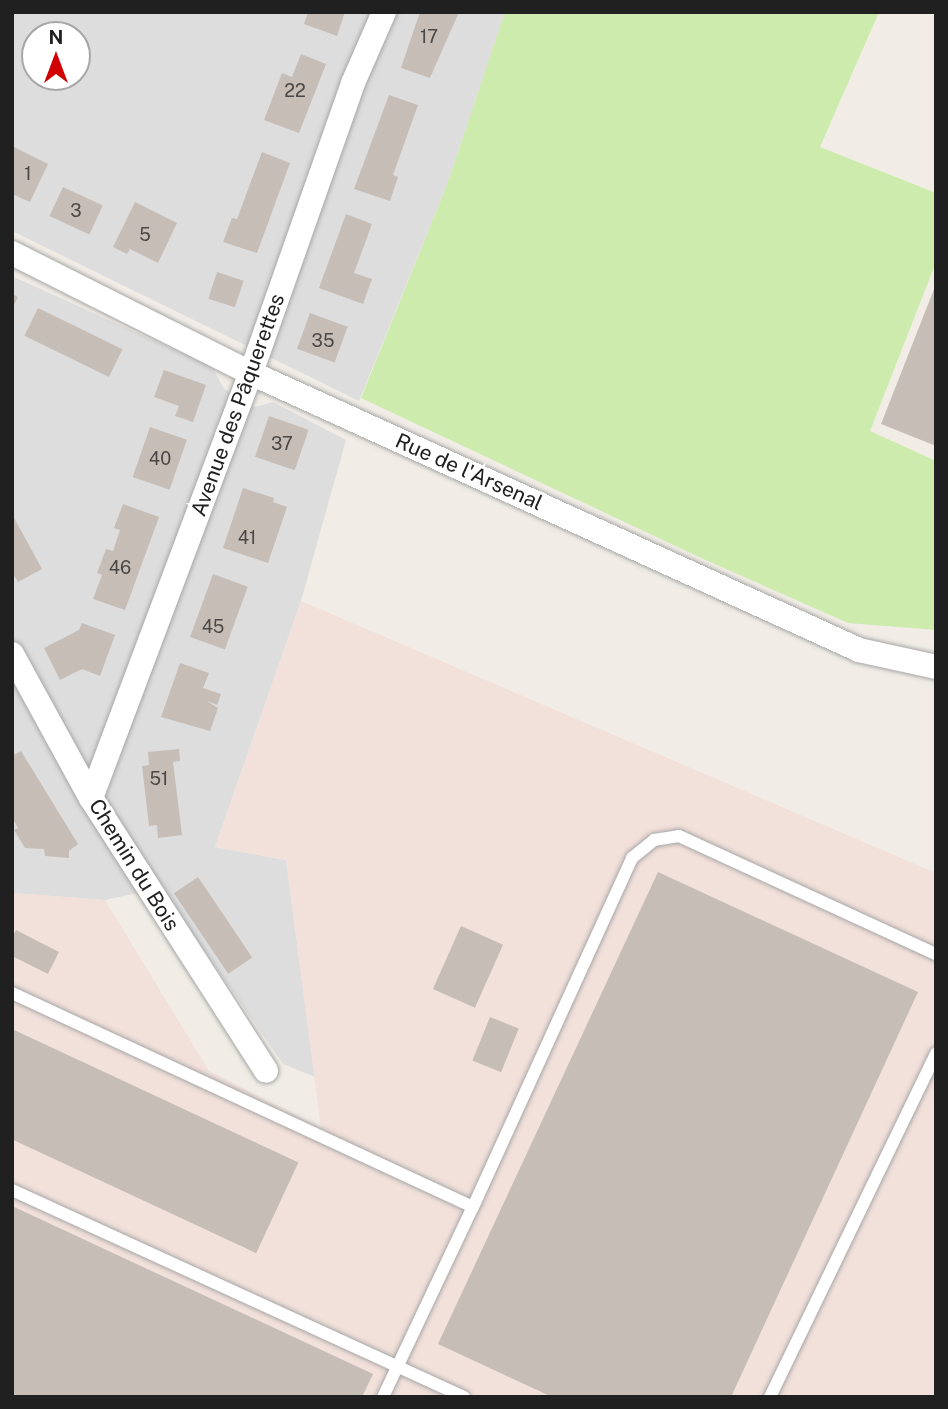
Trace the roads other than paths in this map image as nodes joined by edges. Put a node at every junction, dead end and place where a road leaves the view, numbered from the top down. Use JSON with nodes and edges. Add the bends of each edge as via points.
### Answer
{"nodes":[{"id":1,"x":384,"y":12,"type":"edge"},
{"id":2,"x":12,"y":253,"type":"edge"},
{"id":3,"x":251,"y":373,"type":"junction"},
{"id":4,"x":12,"y":654,"type":"edge"},
{"id":5,"x":936,"y":667,"type":"edge"},
{"id":6,"x":91,"y":799,"type":"junction"},
{"id":7,"x":936,"y":954,"type":"edge"},
{"id":8,"x":12,"y":993,"type":"edge"},
{"id":9,"x":936,"y":1054,"type":"edge"},
{"id":10,"x":266,"y":1071,"type":"dead end"},
{"id":11,"x":12,"y":1190,"type":"edge"},
{"id":12,"x":473,"y":1207,"type":"junction"},
{"id":13,"x":397,"y":1366,"type":"junction"},
{"id":14,"x":383,"y":1397,"type":"edge"},
{"id":15,"x":464,"y":1397,"type":"edge"},
{"id":16,"x":770,"y":1397,"type":"edge"}],
"edges":[{"from":1,"to":3,"type":"street","name":"Avenue des Pâquerettes","via":[[353,83]]},
{"from":2,"to":3,"type":"street","name":"Rue de l'Arsenal"},
{"from":3,"to":5,"type":"street","name":"Rue de l'Arsenal","via":[[859,650]]},
{"from":3,"to":6,"type":"street","name":"Avenue des Pâquerettes"},
{"from":4,"to":6,"type":"street","name":"Chemin du Bois"},
{"from":6,"to":10,"type":"street","name":"Chemin du Bois"},
{"from":7,"to":12,"type":"lane","via":[[679,836],[654,840],[632,858]]},
{"from":8,"to":12,"type":"lane"},
{"from":9,"to":16,"type":"lane"},
{"from":11,"to":13,"type":"lane"},
{"from":12,"to":13,"type":"lane"},
{"from":13,"to":14,"type":"lane"},
{"from":13,"to":15,"type":"lane"}]}
